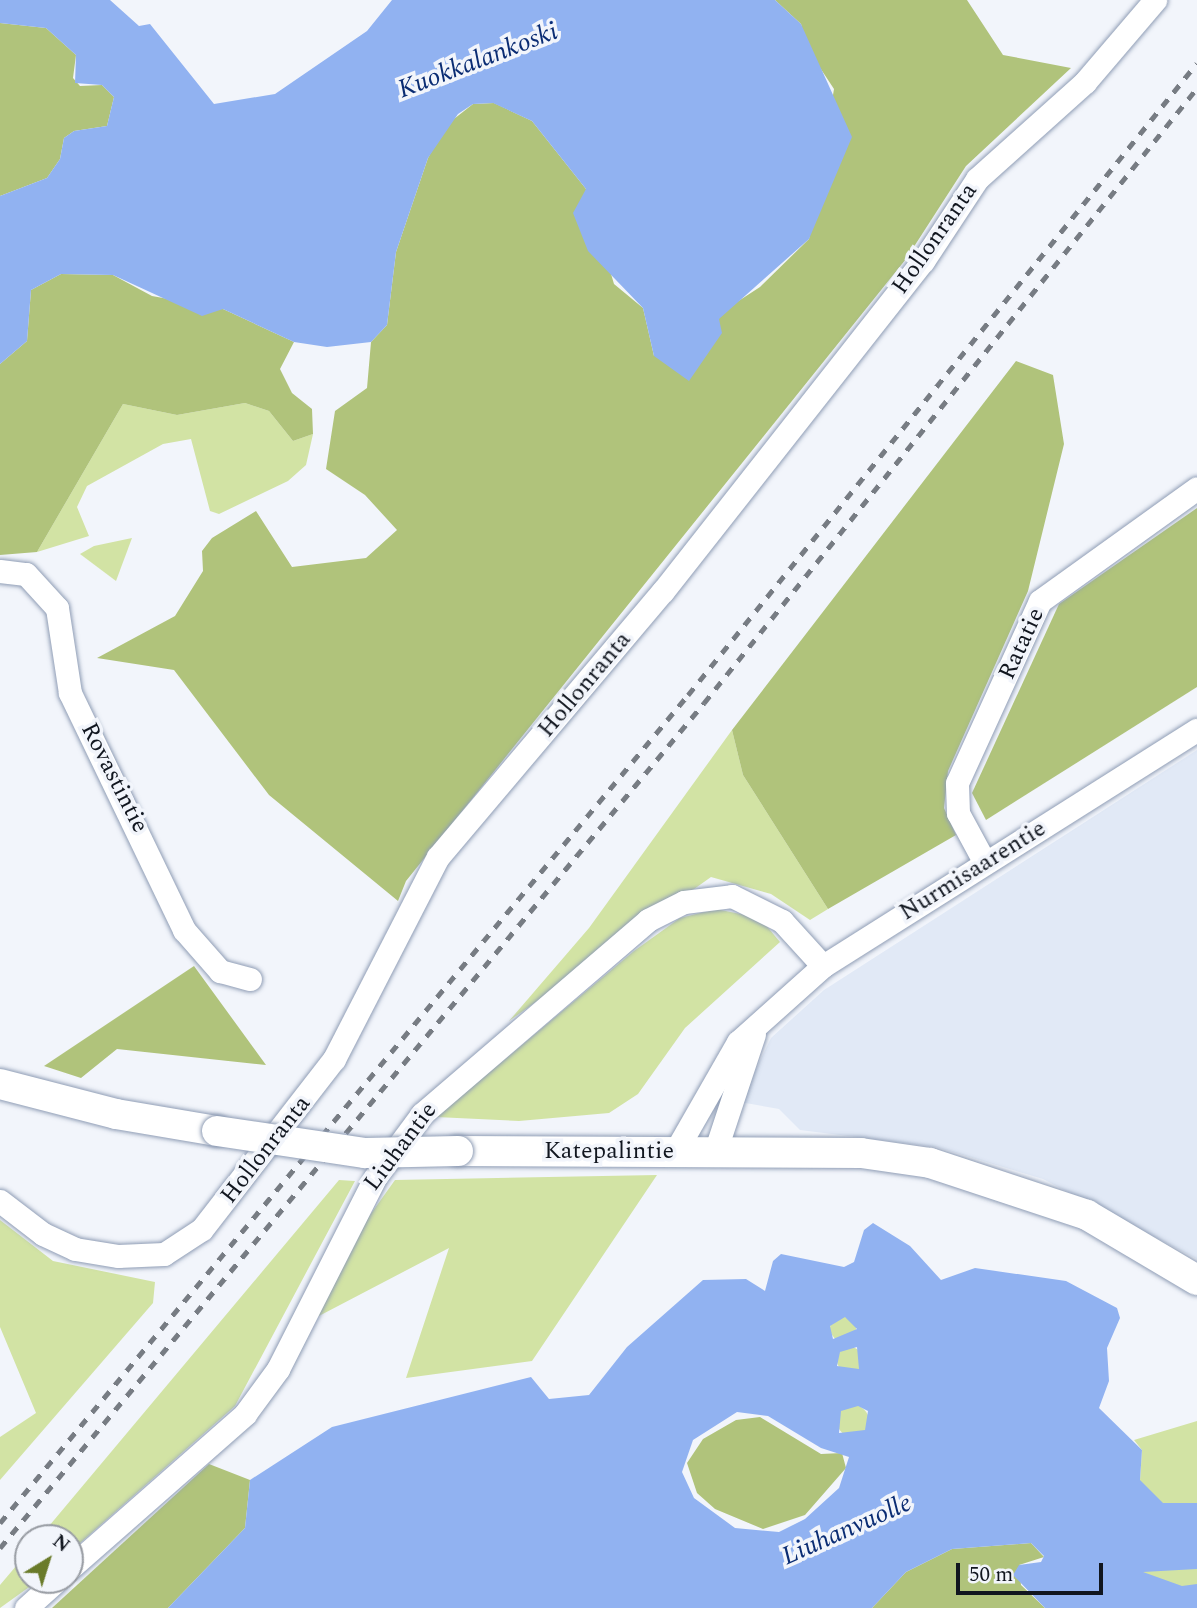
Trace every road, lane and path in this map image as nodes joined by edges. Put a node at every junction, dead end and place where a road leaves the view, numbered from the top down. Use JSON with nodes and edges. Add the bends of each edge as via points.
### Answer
{"nodes":[{"id":1,"x":1155,"y":0,"type":"edge"},
{"id":2,"x":1197,"y":488,"type":"edge"},
{"id":3,"x":0,"y":571,"type":"edge"},
{"id":4,"x":1197,"y":730,"type":"edge"},
{"id":5,"x":985,"y":863,"type":"junction"},
{"id":6,"x":823,"y":966,"type":"junction"},
{"id":7,"x":250,"y":979,"type":"dead end"},
{"id":8,"x":757,"y":1021,"type":"junction"},
{"id":9,"x":0,"y":1084,"type":"edge"},
{"id":10,"x":675,"y":1152,"type":"junction"},
{"id":11,"x":715,"y":1152,"type":"junction"},
{"id":12,"x":0,"y":1200,"type":"edge"},
{"id":13,"x":1197,"y":1280,"type":"edge"},
{"id":14,"x":84,"y":1556,"type":"edge"},
{"id":15,"x":42,"y":1594,"type":"edge"},
{"id":16,"x":26,"y":1608,"type":"edge"}],
"edges":[{"from":1,"to":12,"type":"street","name":"Hollonranta","via":[[1085,82],[977,179],[923,261],[663,591],[438,857],[334,1059],[202,1229],[164,1254],[118,1256],[75,1249],[43,1234]]},
{"from":2,"to":5,"type":"street","name":"Ratatie","via":[[1041,601],[957,783],[958,813]]},
{"from":3,"to":7,"type":"street","name":"Rovastintie","via":[[26,574],[57,608],[70,693],[184,930],[220,971]]},
{"from":4,"to":5,"type":"street","name":"Nurmisaarentie"},
{"from":5,"to":6,"type":"street","name":"Nurmisaarentie"},
{"from":6,"to":8,"type":"street","name":"Nurmisaarentie"},
{"from":6,"to":14,"type":"street","name":"Liuhantie","via":[[782,921],[732,896],[684,902],[648,920],[422,1114],[376,1176],[278,1369],[245,1414]]},
{"from":8,"to":10,"type":"street","name":"Nurmisaarentie","via":[[694,1110]]},
{"from":8,"to":11,"type":"street"},
{"from":9,"to":10,"type":"street","name":"Katepalintie","bridge":true,"via":[[116,1114],[365,1153]]},
{"from":10,"to":11,"type":"street","name":"Katepalintie"},
{"from":11,"to":13,"type":"street","name":"Katepalintie","via":[[861,1153],[930,1163],[1087,1215]]},
{"from":15,"to":16,"type":"street"}]}
